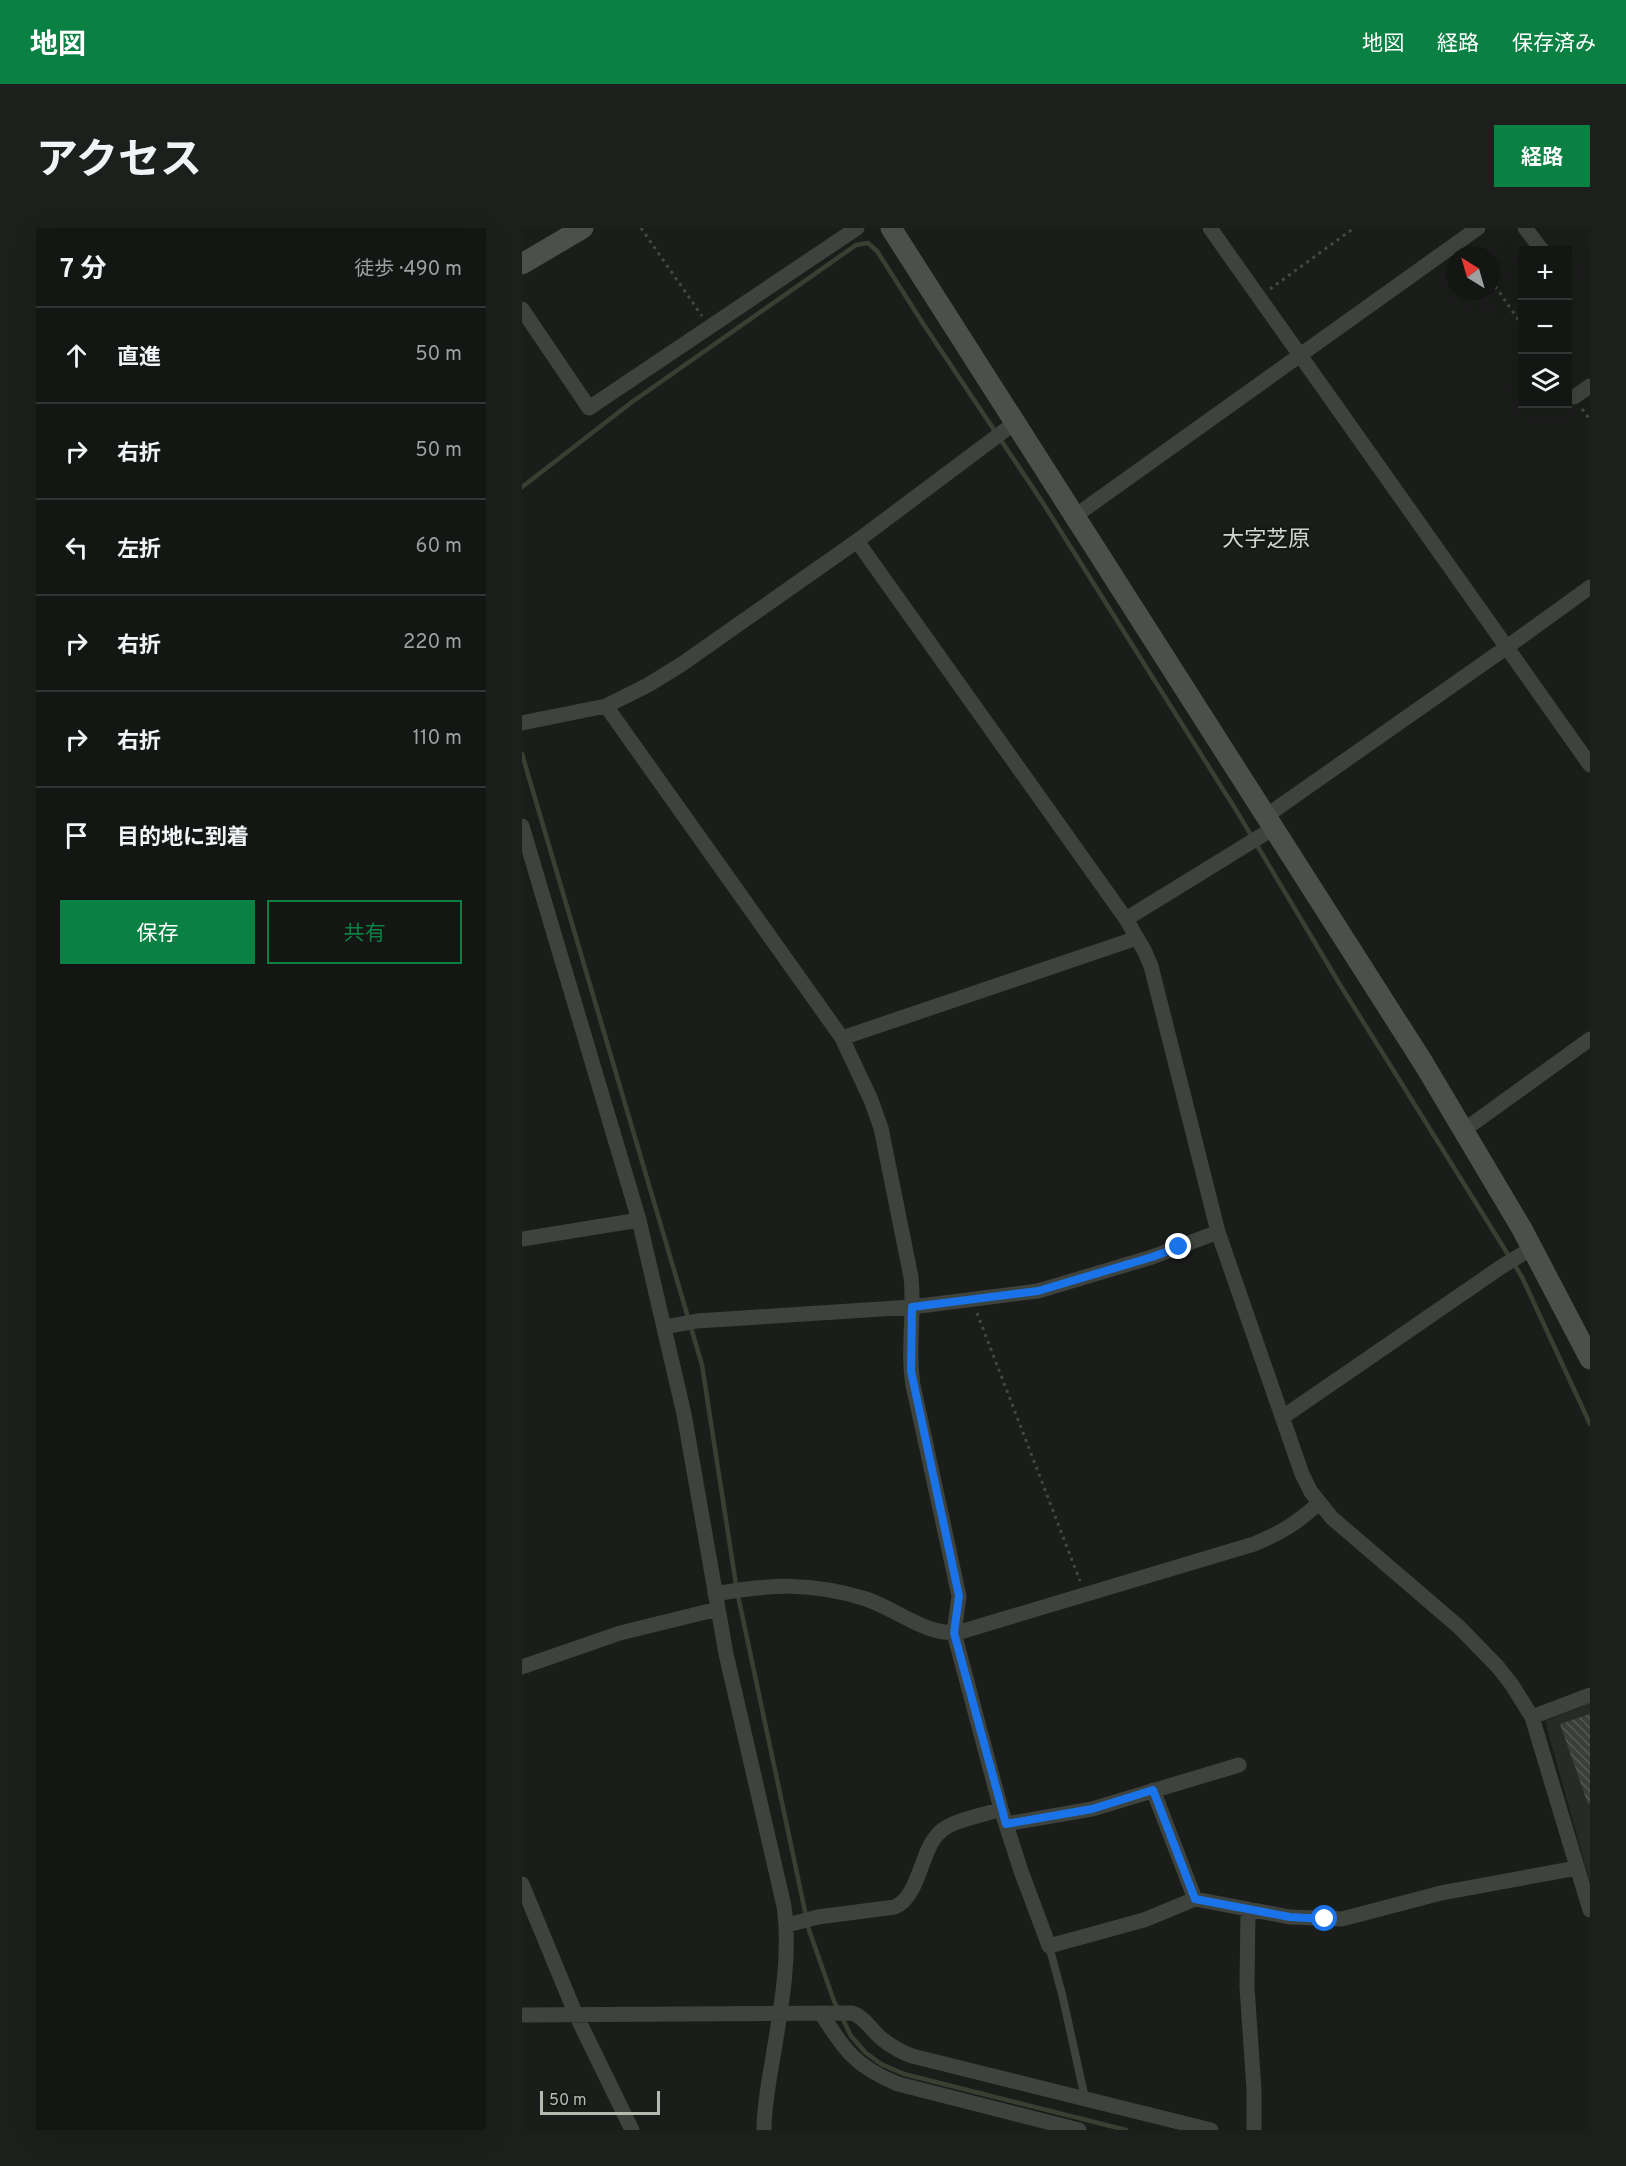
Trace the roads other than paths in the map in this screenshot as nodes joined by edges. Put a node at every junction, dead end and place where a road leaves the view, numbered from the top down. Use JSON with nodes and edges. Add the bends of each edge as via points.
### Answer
{"nodes":[{"id":1,"x":583,"y":228,"type":"edge"},
{"id":2,"x":857,"y":228,"type":"edge"},
{"id":3,"x":891,"y":228,"type":"edge"},
{"id":4,"x":1210,"y":228,"type":"edge"},
{"id":5,"x":1479,"y":228,"type":"edge"},
{"id":6,"x":1526,"y":228,"type":"edge"},
{"id":7,"x":1539,"y":246,"type":"edge"},
{"id":8,"x":522,"y":264,"type":"edge"},
{"id":9,"x":522,"y":309,"type":"edge"},
{"id":10,"x":1299,"y":354,"type":"junction"},
{"id":11,"x":1590,"y":386,"type":"edge"},
{"id":12,"x":1574,"y":397,"type":"dead end"},
{"id":13,"x":1016,"y":422,"type":"junction"},
{"id":14,"x":1075,"y":516,"type":"junction"},
{"id":15,"x":857,"y":541,"type":"junction"},
{"id":16,"x":1590,"y":587,"type":"edge"},
{"id":17,"x":1507,"y":647,"type":"junction"},
{"id":18,"x":606,"y":705,"type":"junction"},
{"id":19,"x":523,"y":723,"type":"edge"},
{"id":20,"x":1590,"y":765,"type":"edge"},
{"id":21,"x":1270,"y":822,"type":"junction"},
{"id":22,"x":522,"y":826,"type":"edge"},
{"id":23,"x":1126,"y":919,"type":"junction"},
{"id":24,"x":1137,"y":938,"type":"junction"},
{"id":25,"x":842,"y":1038,"type":"junction"},
{"id":26,"x":1590,"y":1039,"type":"edge"},
{"id":27,"x":1464,"y":1130,"type":"junction"},
{"id":28,"x":639,"y":1220,"type":"junction"},
{"id":29,"x":1218,"y":1232,"type":"junction"},
{"id":30,"x":522,"y":1239,"type":"edge"},
{"id":31,"x":1524,"y":1253,"type":"junction"},
{"id":32,"x":912,"y":1307,"type":"junction"},
{"id":33,"x":670,"y":1326,"type":"junction"},
{"id":34,"x":1590,"y":1359,"type":"edge"},
{"id":35,"x":1283,"y":1416,"type":"junction"},
{"id":36,"x":1318,"y":1503,"type":"junction"},
{"id":37,"x":720,"y":1598,"type":"junction"},
{"id":38,"x":954,"y":1633,"type":"junction"},
{"id":39,"x":522,"y":1667,"type":"edge"},
{"id":40,"x":1590,"y":1695,"type":"edge"},
{"id":41,"x":1532,"y":1717,"type":"junction"},
{"id":42,"x":1239,"y":1765,"type":"dead end"},
{"id":43,"x":1153,"y":1790,"type":"junction"},
{"id":44,"x":1004,"y":1816,"type":"junction"},
{"id":45,"x":1577,"y":1868,"type":"junction"},
{"id":46,"x":522,"y":1884,"type":"edge"},
{"id":47,"x":1195,"y":1899,"type":"junction"},
{"id":48,"x":1248,"y":1909,"type":"junction"},
{"id":49,"x":1590,"y":1910,"type":"edge"},
{"id":50,"x":791,"y":1924,"type":"junction"},
{"id":51,"x":1049,"y":1946,"type":"junction"},
{"id":52,"x":825,"y":2013,"type":"junction"},
{"id":53,"x":780,"y":2014,"type":"junction"},
{"id":54,"x":522,"y":2015,"type":"edge"},
{"id":55,"x":576,"y":2015,"type":"junction"},
{"id":56,"x":1085,"y":2098,"type":"junction"},
{"id":57,"x":632,"y":2130,"type":"edge"},
{"id":58,"x":764,"y":2130,"type":"edge"},
{"id":59,"x":1079,"y":2130,"type":"edge"},
{"id":60,"x":1211,"y":2130,"type":"edge"},
{"id":61,"x":1254,"y":2130,"type":"edge"}],
"edges":[{"from":1,"to":8,"type":"street"},
{"from":2,"to":9,"type":"street","via":[[589,408]]},
{"from":3,"to":13,"type":"street"},
{"from":4,"to":10,"type":"street"},
{"from":5,"to":10,"type":"street"},
{"from":6,"to":7,"type":"street"},
{"from":10,"to":14,"type":"street"},
{"from":10,"to":17,"type":"street"},
{"from":11,"to":12,"type":"street"},
{"from":13,"to":14,"type":"street"},
{"from":13,"to":15,"type":"street"},
{"from":14,"to":21,"type":"street"},
{"from":15,"to":18,"type":"street","via":[[682,664]]},
{"from":15,"to":23,"type":"street"},
{"from":16,"to":17,"type":"street"},
{"from":17,"to":20,"type":"street"},
{"from":17,"to":21,"type":"street"},
{"from":18,"to":19,"type":"street"},
{"from":18,"to":25,"type":"street"},
{"from":21,"to":23,"type":"street","via":[[1249,843]]},
{"from":21,"to":27,"type":"street"},
{"from":22,"to":28,"type":"street"},
{"from":23,"to":24,"type":"street"},
{"from":24,"to":25,"type":"street"},
{"from":24,"to":29,"type":"street","via":[[1151,966]]},
{"from":25,"to":32,"type":"street","via":[[880,1128],[911,1277]]},
{"from":26,"to":27,"type":"street"},
{"from":27,"to":31,"type":"street"},
{"from":28,"to":30,"type":"street"},
{"from":28,"to":33,"type":"street"},
{"from":29,"to":32,"type":"street","via":[[1152,1257],[1038,1291]]},
{"from":29,"to":35,"type":"street"},
{"from":31,"to":34,"type":"street"},
{"from":31,"to":35,"type":"street"},
{"from":32,"to":33,"type":"street"},
{"from":32,"to":38,"type":"street","via":[[911,1371],[959,1596]]},
{"from":33,"to":37,"type":"street"},
{"from":35,"to":36,"type":"street","via":[[1302,1474]]},
{"from":36,"to":38,"type":"street","via":[[1278,1535]]},
{"from":36,"to":41,"type":"street","via":[[1483,1651],[1512,1685]]},
{"from":37,"to":38,"type":"street","via":[[749,1589],[784,1585],[833,1590],[879,1604],[932,1630]]},
{"from":37,"to":39,"type":"street"},
{"from":37,"to":50,"type":"street","via":[[784,1906]]},
{"from":38,"to":44,"type":"street"},
{"from":40,"to":41,"type":"street"},
{"from":41,"to":45,"type":"street"},
{"from":42,"to":43,"type":"street"},
{"from":43,"to":44,"type":"street","via":[[1092,1809]]},
{"from":43,"to":47,"type":"street"},
{"from":44,"to":50,"type":"street","via":[[940,1831],[902,1904]]},
{"from":44,"to":51,"type":"street"},
{"from":45,"to":48,"type":"street","via":[[1441,1893],[1342,1918],[1308,1919]]},
{"from":45,"to":49,"type":"street"},
{"from":46,"to":55,"type":"street"},
{"from":47,"to":48,"type":"street"},
{"from":47,"to":51,"type":"street","via":[[1144,1920]]},
{"from":48,"to":61,"type":"street","via":[[1246,1987]]},
{"from":50,"to":53,"type":"street"},
{"from":51,"to":56,"type":"lane"},
{"from":52,"to":53,"type":"street"},
{"from":52,"to":56,"type":"street","via":[[859,2015],[891,2046],[912,2056]]},
{"from":52,"to":59,"type":"street","via":[[842,2046],[884,2079]]},
{"from":53,"to":55,"type":"street"},
{"from":53,"to":58,"type":"street"},
{"from":54,"to":55,"type":"street"},
{"from":55,"to":57,"type":"street"},
{"from":56,"to":60,"type":"street"}]}
